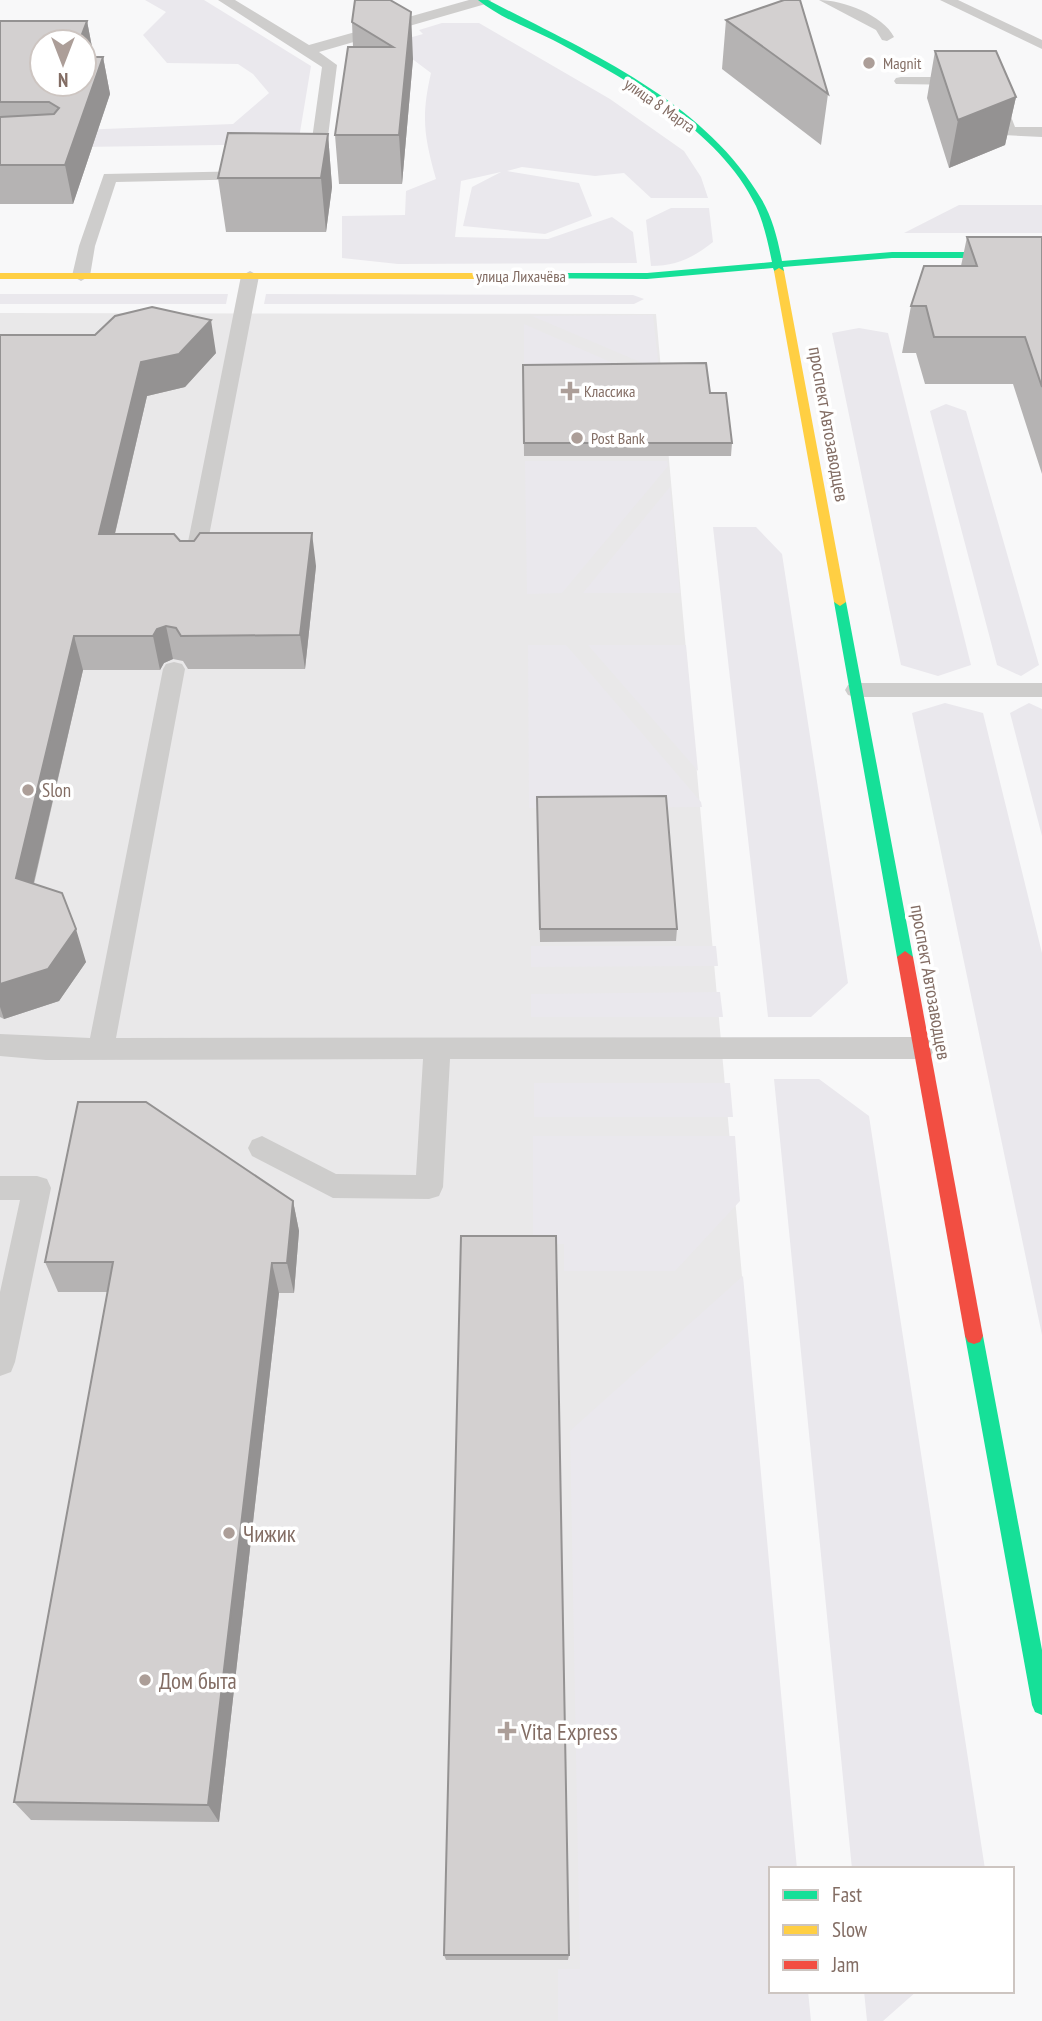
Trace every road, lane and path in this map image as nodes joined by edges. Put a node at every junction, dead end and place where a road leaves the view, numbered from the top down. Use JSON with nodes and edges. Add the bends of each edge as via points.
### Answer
{"nodes":[{"id":1,"x":225,"y":0,"type":"edge"},
{"id":2,"x":483,"y":0,"type":"edge"},
{"id":3,"x":826,"y":0,"type":"edge"},
{"id":4,"x":947,"y":0,"type":"edge"},
{"id":5,"x":887,"y":37,"type":"dead end"},
{"id":6,"x":1042,"y":44,"type":"edge"},
{"id":7,"x":305,"y":51,"type":"junction"},
{"id":8,"x":901,"y":81,"type":"dead end"},
{"id":9,"x":1042,"y":132,"type":"edge"},
{"id":10,"x":274,"y":176,"type":"edge"},
{"id":11,"x":302,"y":176,"type":"edge"},
{"id":12,"x":1042,"y":255,"type":"edge"},
{"id":13,"x":778,"y":266,"type":"junction"},
{"id":14,"x":0,"y":276,"type":"edge"},
{"id":15,"x":81,"y":276,"type":"junction"},
{"id":16,"x":250,"y":276,"type":"junction"},
{"id":17,"x":193,"y":567,"type":"edge"},
{"id":18,"x":174,"y":669,"type":"dead end"},
{"id":19,"x":856,"y":690,"type":"junction"},
{"id":20,"x":1042,"y":690,"type":"edge"},
{"id":21,"x":0,"y":1045,"type":"edge"},
{"id":22,"x":922,"y":1048,"type":"junction"},
{"id":23,"x":101,"y":1049,"type":"junction"},
{"id":24,"x":437,"y":1049,"type":"junction"},
{"id":25,"x":262,"y":1148,"type":"dead end"},
{"id":26,"x":0,"y":1188,"type":"edge"},
{"id":27,"x":0,"y":1362,"type":"edge"},
{"id":28,"x":1041,"y":1691,"type":"edge"}],
"edges":[{"from":1,"to":7,"type":"lane"},
{"from":2,"to":7,"type":"lane"},
{"from":2,"to":13,"type":"main road","name":"улица 8 Марта","via":[[642,89],[707,138],[737,169],[759,202]]},
{"from":3,"to":5,"type":"lane","via":[[881,27]]},
{"from":4,"to":6,"type":"lane"},
{"from":7,"to":11,"type":"lane","via":[[330,65],[315,176]]},
{"from":8,"to":9,"type":"lane","via":[[984,82],[1009,132]]},
{"from":10,"to":15,"type":"lane","via":[[110,177]]},
{"from":12,"to":13,"type":"main road","name":"улица Лихачёва","via":[[892,255]]},
{"from":13,"to":16,"type":"main road","name":"улица Лихачёва","via":[[647,276]]},
{"from":13,"to":19,"type":"main road","name":"проспект Автозаводцев"},
{"from":14,"to":15,"type":"main road","name":"улица Лихачёва"},
{"from":15,"to":16,"type":"main road","name":"улица Лихачёва"},
{"from":16,"to":17,"type":"lane"},
{"from":18,"to":23,"type":"lane"},
{"from":19,"to":20,"type":"lane"},
{"from":19,"to":22,"type":"main road","name":"проспект Автозаводцев"},
{"from":21,"to":23,"type":"lane"},
{"from":22,"to":24,"type":"lane"},
{"from":22,"to":28,"type":"main road","name":"проспект Автозаводцев"},
{"from":23,"to":24,"type":"lane"},
{"from":24,"to":25,"type":"lane","via":[[429,1186],[333,1186]]},
{"from":26,"to":27,"type":"lane","via":[[37,1188]]}]}
